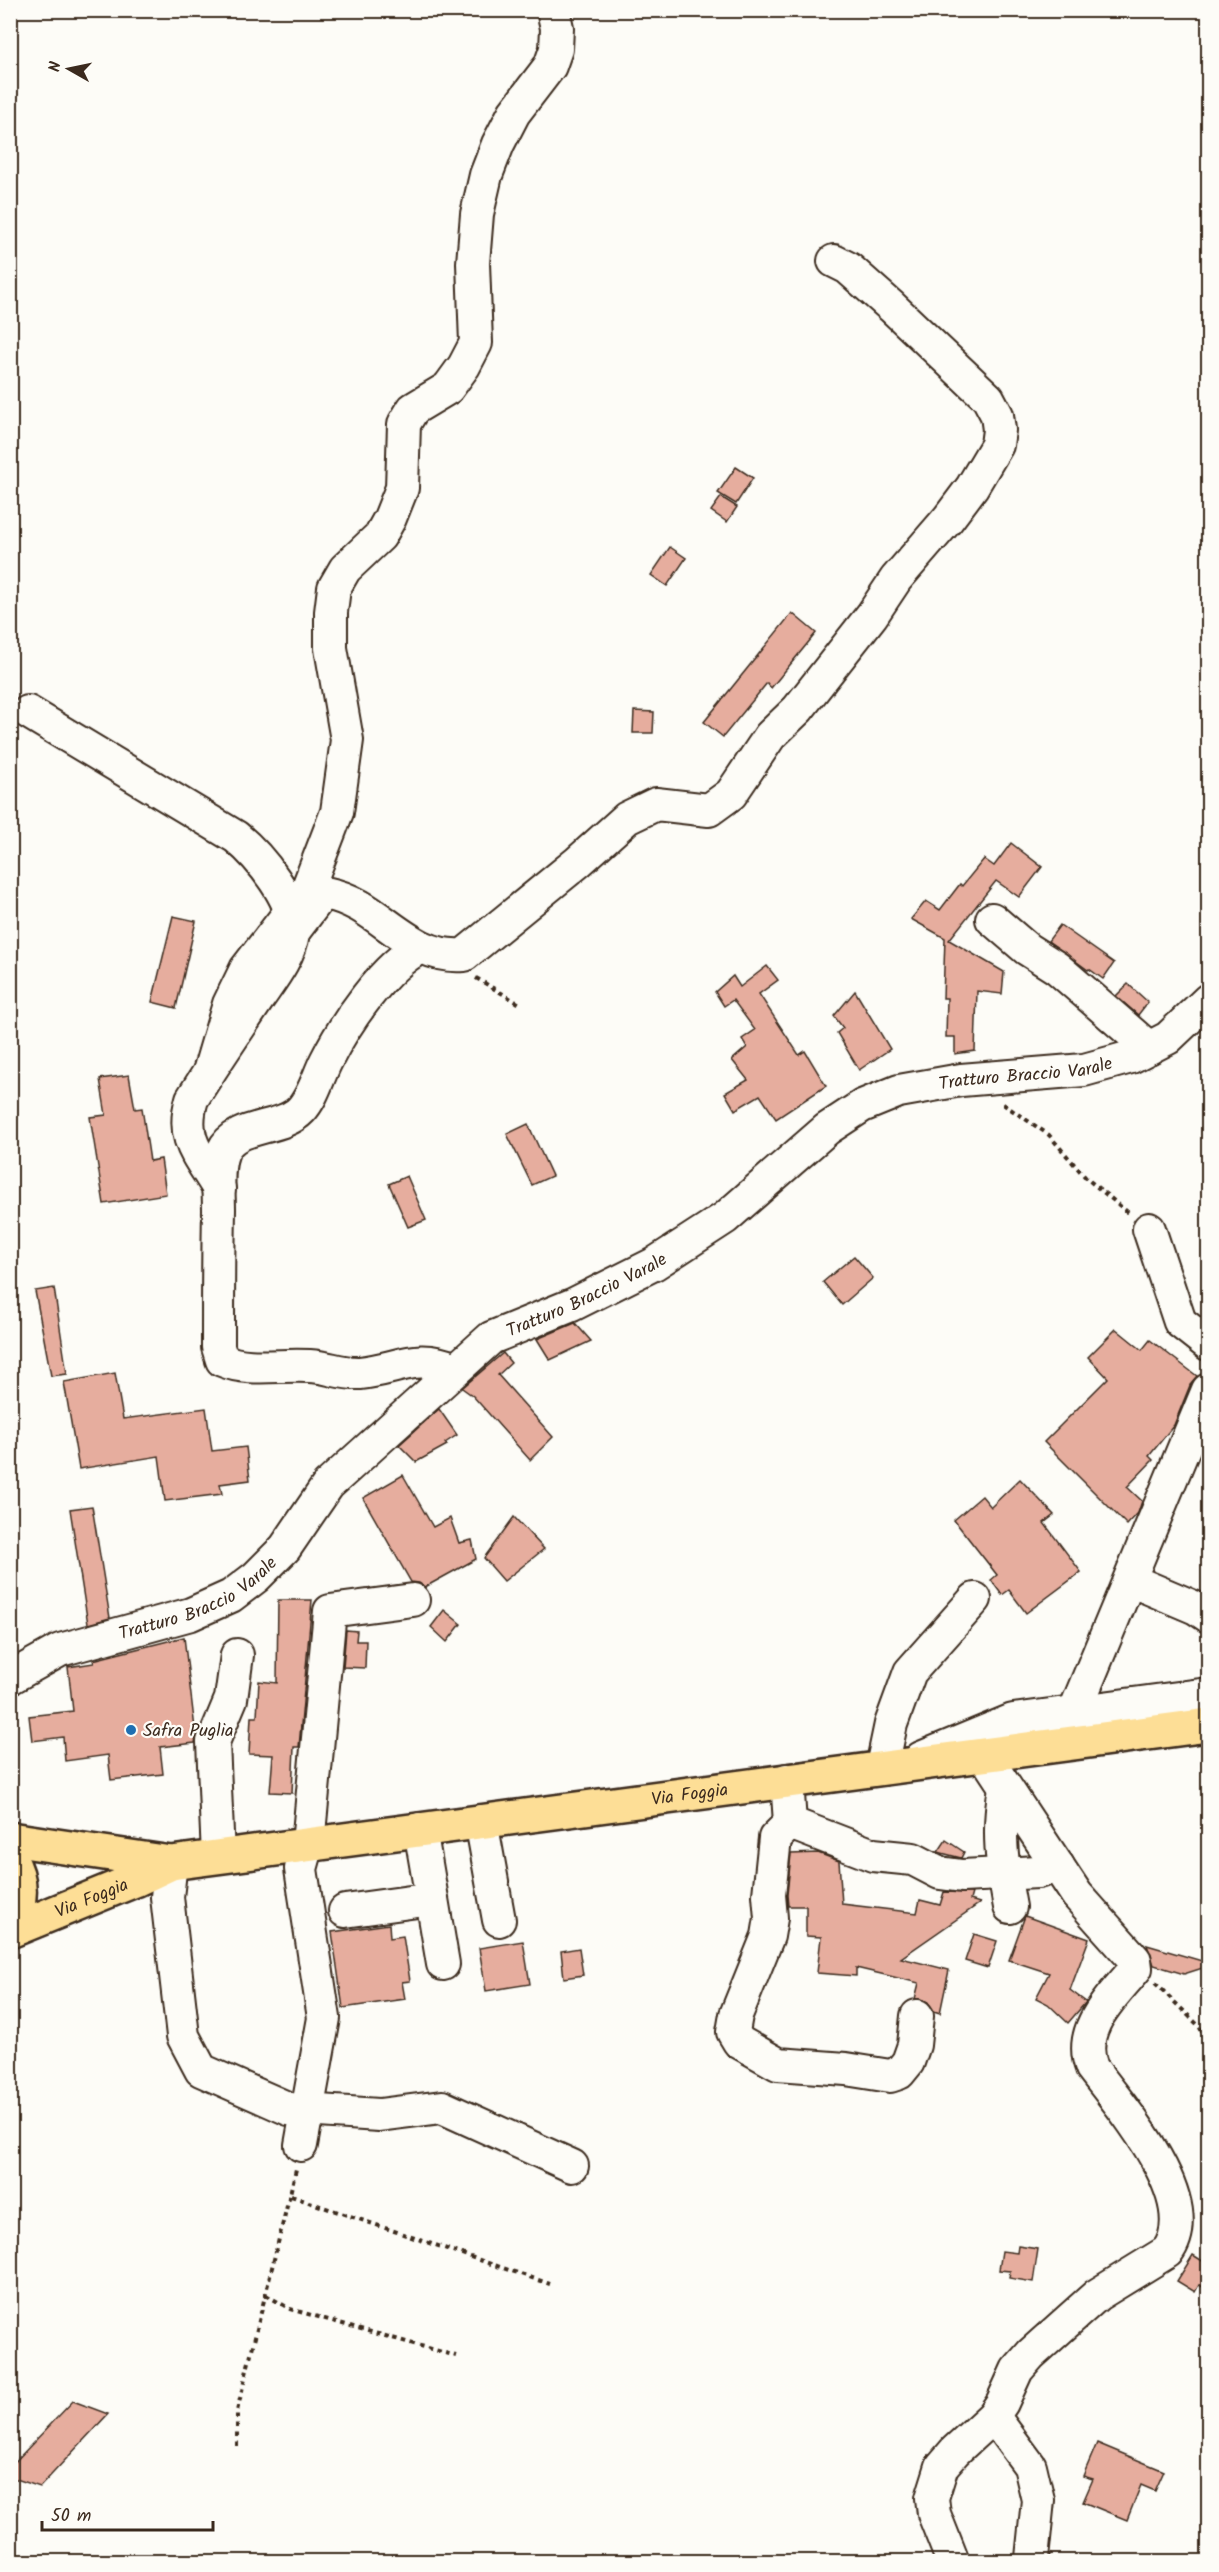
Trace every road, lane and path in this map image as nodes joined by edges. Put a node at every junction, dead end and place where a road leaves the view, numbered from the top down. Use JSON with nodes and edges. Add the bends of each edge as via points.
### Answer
{"nodes":[{"id":1,"x":553,"y":10,"type":"edge"},
{"id":2,"x":834,"y":261,"type":"dead end"},
{"id":3,"x":28,"y":712,"type":"dead end"},
{"id":4,"x":992,"y":919,"type":"dead end"},
{"id":5,"x":291,"y":923,"type":"junction"},
{"id":6,"x":421,"y":948,"type":"junction"},
{"id":7,"x":1209,"y":1000,"type":"edge"},
{"id":8,"x":1149,"y":1048,"type":"junction"},
{"id":9,"x":998,"y":1100,"type":"dead end"},
{"id":10,"x":219,"y":1189,"type":"junction"},
{"id":11,"x":1149,"y":1229,"type":"joint"},
{"id":12,"x":1209,"y":1344,"type":"edge"},
{"id":13,"x":455,"y":1369,"type":"junction"},
{"id":14,"x":1209,"y":1390,"type":"edge"},
{"id":15,"x":1130,"y":1580,"type":"junction"},
{"id":16,"x":975,"y":1599,"type":"dead end"},
{"id":17,"x":413,"y":1600,"type":"dead end"},
{"id":18,"x":1209,"y":1616,"type":"edge"},
{"id":19,"x":237,"y":1655,"type":"dead end"},
{"id":20,"x":10,"y":1678,"type":"edge"},
{"id":21,"x":1208,"y":1694,"type":"edge"},
{"id":22,"x":1074,"y":1713,"type":"junction"},
{"id":23,"x":1209,"y":1725,"type":"edge"},
{"id":24,"x":983,"y":1753,"type":"junction"},
{"id":25,"x":894,"y":1765,"type":"junction"},
{"id":26,"x":787,"y":1780,"type":"junction"},
{"id":27,"x":1005,"y":1788,"type":"junction"},
{"id":28,"x":481,"y":1821,"type":"junction"},
{"id":29,"x":790,"y":1823,"type":"junction"},
{"id":30,"x":420,"y":1829,"type":"junction"},
{"id":31,"x":10,"y":1839,"type":"edge"},
{"id":32,"x":308,"y":1844,"type":"junction"},
{"id":33,"x":218,"y":1856,"type":"junction"},
{"id":34,"x":10,"y":1859,"type":"edge"},
{"id":35,"x":171,"y":1863,"type":"junction"},
{"id":36,"x":1058,"y":1866,"type":"junction"},
{"id":37,"x":1003,"y":1873,"type":"junction"},
{"id":38,"x":432,"y":1899,"type":"junction"},
{"id":39,"x":1010,"y":1907,"type":"dead end"},
{"id":40,"x":345,"y":1911,"type":"dead end"},
{"id":41,"x":499,"y":1920,"type":"dead end"},
{"id":42,"x":10,"y":1923,"type":"edge"},
{"id":43,"x":10,"y":1931,"type":"edge"},
{"id":44,"x":443,"y":1964,"type":"dead end"},
{"id":45,"x":1136,"y":1968,"type":"junction"},
{"id":46,"x":917,"y":2016,"type":"dead end"},
{"id":47,"x":1209,"y":2040,"type":"edge"},
{"id":48,"x":307,"y":2112,"type":"junction"},
{"id":49,"x":301,"y":2145,"type":"joint"},
{"id":50,"x":572,"y":2166,"type":"dead end"},
{"id":51,"x":291,"y":2196,"type":"junction"},
{"id":52,"x":550,"y":2284,"type":"dead end"},
{"id":53,"x":267,"y":2295,"type":"junction"},
{"id":54,"x":456,"y":2355,"type":"dead end"},
{"id":55,"x":993,"y":2416,"type":"junction"},
{"id":56,"x":237,"y":2446,"type":"dead end"},
{"id":57,"x":1032,"y":2558,"type":"dead end"},
{"id":58,"x":953,"y":2562,"type":"edge"}],
"edges":[{"from":1,"to":5,"type":"street","via":[[556,49],[550,66],[514,113],[486,175],[477,214],[473,263],[476,343],[448,388],[413,409],[404,424],[402,488],[390,518],[380,536],[345,569],[334,588],[331,648],[347,740],[344,774],[337,812],[320,861]]},
{"from":2,"to":6,"type":"street","via":[[884,299],[988,398],[997,414],[997,445],[972,487],[896,579],[798,709],[770,735],[731,794],[719,805],[710,810],[656,804],[644,808],[627,818],[465,955],[448,956]]},
{"from":3,"to":5,"type":"street","via":[[236,837],[254,852],[279,886]]},
{"from":4,"to":8,"type":"street","via":[[1027,950],[1057,968]]},
{"from":5,"to":6,"type":"street","via":[[329,894],[348,900]]},
{"from":5,"to":10,"type":"street","via":[[289,946],[274,974],[208,1072],[186,1118],[190,1141]]},
{"from":6,"to":10,"type":"street","via":[[409,953],[388,973],[352,1017],[301,1110],[289,1120],[230,1140],[221,1160]]},
{"from":7,"to":8,"type":"street","name":"Tratturo Braccio Varale","via":[[1168,1038]]},
{"from":8,"to":13,"type":"street","name":"Tratturo Braccio Varale","via":[[1084,1070],[961,1080],[899,1091],[862,1106],[827,1129],[725,1218],[663,1259],[572,1305],[491,1338]]},
{"from":9,"to":11,"type":"path","via":[[1049,1135],[1086,1178]]},
{"from":10,"to":13,"type":"street","via":[[218,1347],[222,1360],[235,1365],[294,1364],[358,1373],[420,1360]]},
{"from":11,"to":12,"type":"street","via":[[1180,1322]]},
{"from":13,"to":20,"type":"street","name":"Tratturo Braccio Varale","via":[[328,1485],[285,1548],[231,1596],[191,1614],[60,1650]]},
{"from":14,"to":15,"type":"street"},
{"from":15,"to":18,"type":"street"},
{"from":15,"to":22,"type":"street"},
{"from":16,"to":25,"type":"street","via":[[910,1672],[891,1724]]},
{"from":17,"to":32,"type":"street","via":[[330,1611]]},
{"from":19,"to":33,"type":"street","via":[[231,1699],[213,1742]]},
{"from":21,"to":22,"type":"street"},
{"from":22,"to":25,"type":"street","via":[[1013,1720]]},
{"from":23,"to":24,"type":"main road","name":"Via Foggia"},
{"from":24,"to":25,"type":"main road","name":"Via Foggia"},
{"from":24,"to":27,"type":"street"},
{"from":25,"to":26,"type":"main road","name":"Via Foggia"},
{"from":26,"to":28,"type":"main road","name":"Via Foggia"},
{"from":26,"to":29,"type":"street"},
{"from":27,"to":36,"type":"street"},
{"from":27,"to":37,"type":"street","via":[[1000,1813]]},
{"from":28,"to":30,"type":"main road","name":"Via Foggia"},
{"from":28,"to":41,"type":"street"},
{"from":29,"to":37,"type":"street","via":[[873,1855],[913,1859],[940,1873]]},
{"from":29,"to":46,"type":"street","via":[[775,1838],[768,1936],[736,2014],[733,2032],[739,2042],[778,2064],[890,2076],[899,2073],[908,2061]]},
{"from":30,"to":32,"type":"main road","name":"Via Foggia"},
{"from":30,"to":38,"type":"street"},
{"from":31,"to":35,"type":"main road","name":"Via Foggia"},
{"from":32,"to":33,"type":"main road","name":"Via Foggia"},
{"from":32,"to":48,"type":"street","via":[[301,1869],[324,2018]]},
{"from":33,"to":35,"type":"main road","name":"Via Foggia"},
{"from":34,"to":42,"type":"main road","via":[[19,1880],[19,1899]]},
{"from":35,"to":43,"type":"main road","name":"Via Foggia"},
{"from":35,"to":48,"type":"street","via":[[167,1897],[183,2036],[201,2070],[289,2109]]},
{"from":36,"to":37,"type":"street","via":[[1038,1872]]},
{"from":36,"to":45,"type":"street","via":[[1077,1895],[1135,1960]]},
{"from":37,"to":39,"type":"street"},
{"from":38,"to":40,"type":"street"},
{"from":38,"to":44,"type":"street"},
{"from":45,"to":47,"type":"path","via":[[1166,1992]]},
{"from":45,"to":55,"type":"street","via":[[1093,2023],[1088,2057],[1158,2160],[1178,2218],[1174,2242],[1159,2258],[1097,2295],[1031,2354],[1017,2370]]},
{"from":48,"to":49,"type":"street"},
{"from":48,"to":50,"type":"street","via":[[379,2115],[442,2107]]},
{"from":49,"to":51,"type":"path"},
{"from":51,"to":52,"type":"path"},
{"from":51,"to":53,"type":"path"},
{"from":53,"to":54,"type":"path","via":[[290,2309]]},
{"from":53,"to":56,"type":"path","via":[[237,2411]]},
{"from":55,"to":57,"type":"street","via":[[1030,2466],[1038,2500]]},
{"from":55,"to":58,"type":"street","via":[[955,2451],[936,2481],[934,2514]]}]}
